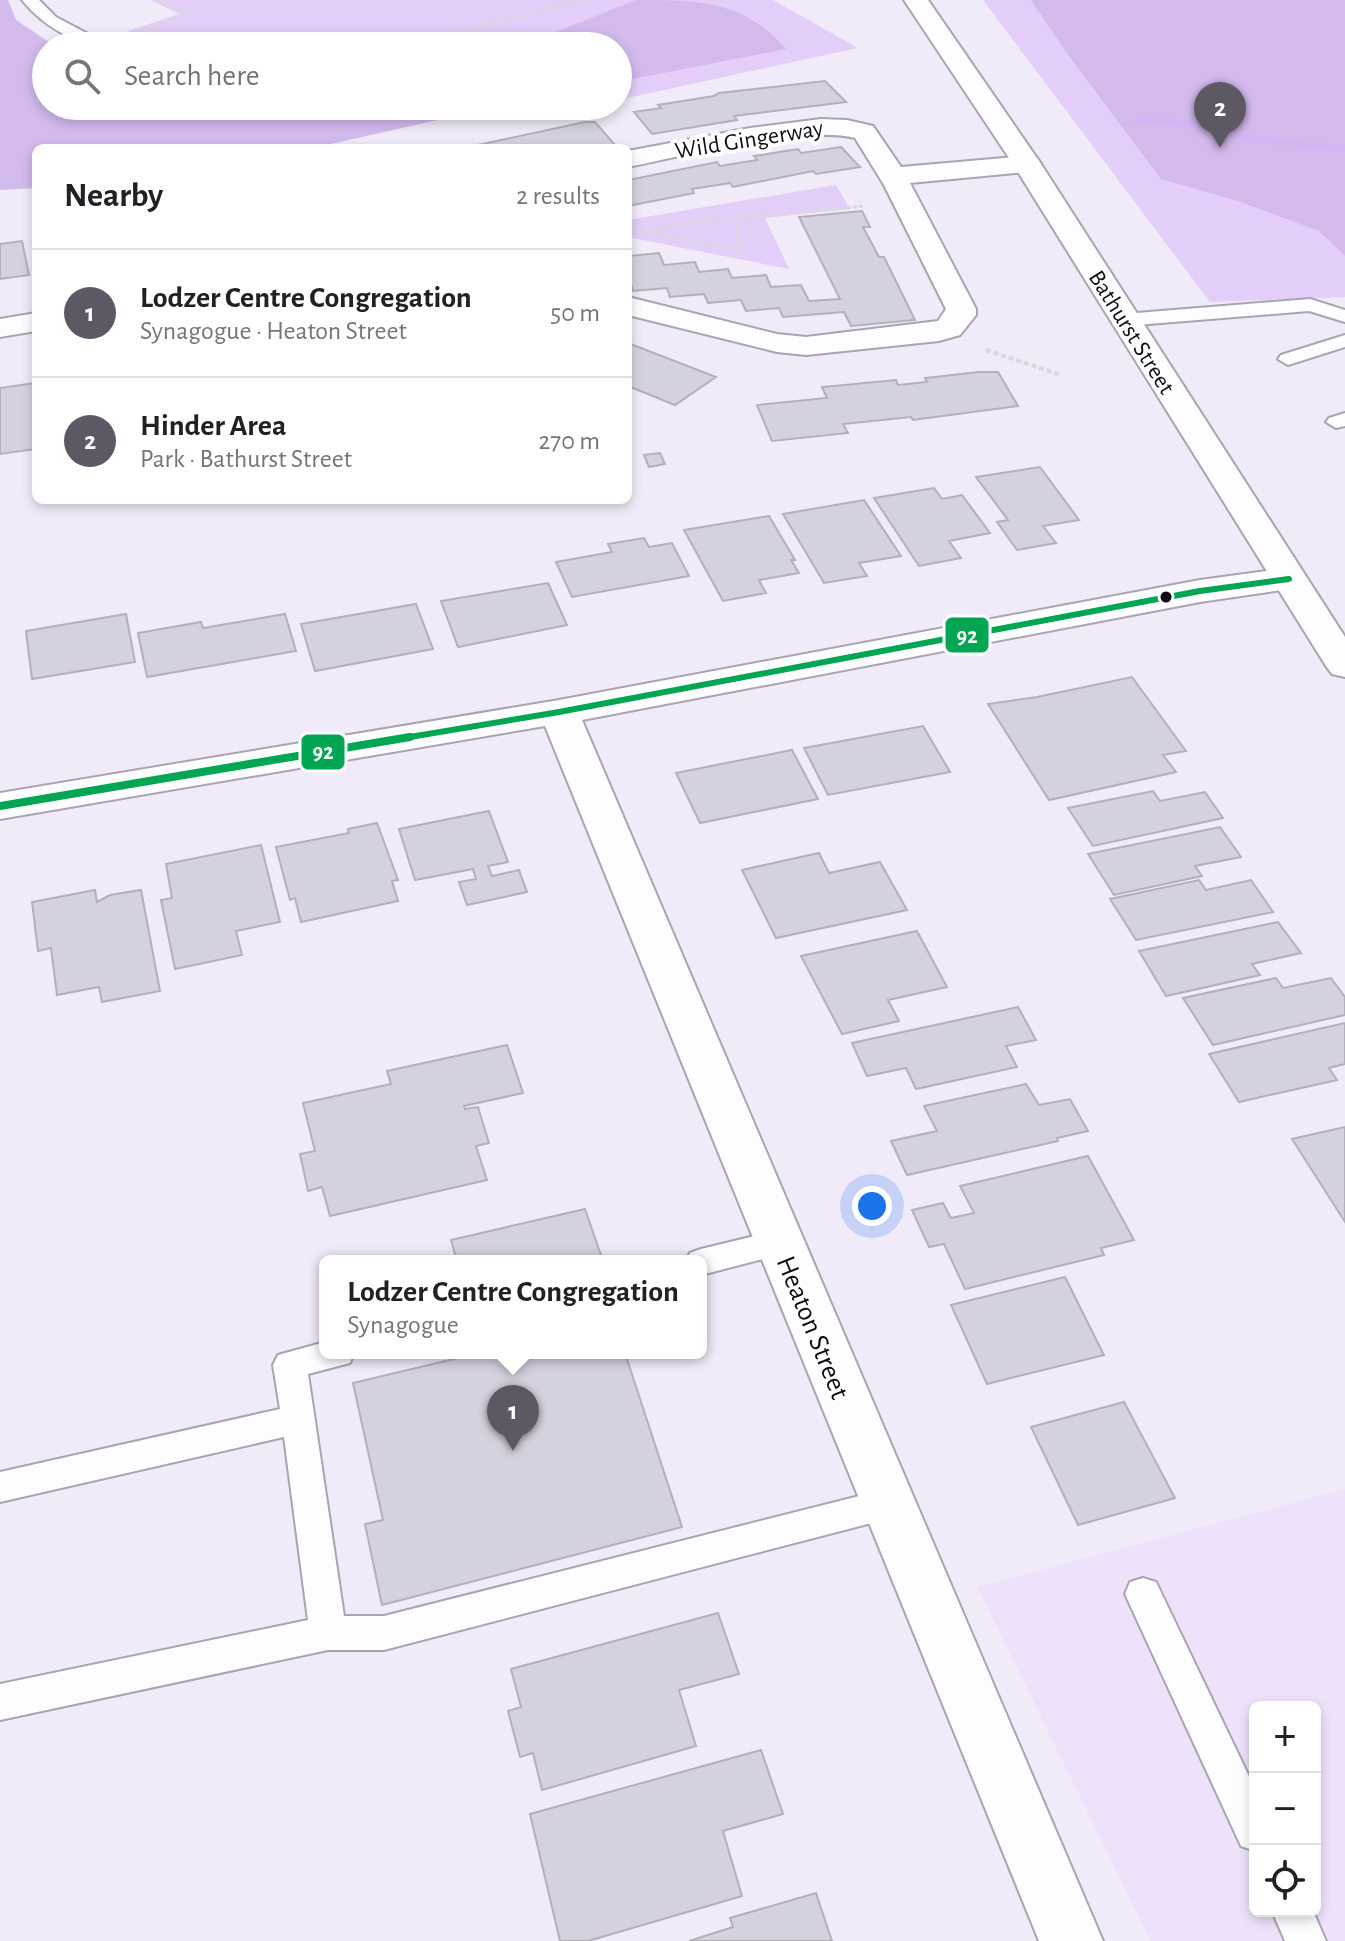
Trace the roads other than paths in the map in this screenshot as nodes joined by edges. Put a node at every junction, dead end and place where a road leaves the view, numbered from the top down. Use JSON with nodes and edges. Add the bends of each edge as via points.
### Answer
{"nodes":[{"id":1,"x":30,"y":0,"type":"edge"},
{"id":2,"x":916,"y":0,"type":"edge"},
{"id":3,"x":74,"y":32,"type":"edge"},
{"id":4,"x":632,"y":158,"type":"edge"},
{"id":5,"x":1027,"y":164,"type":"junction"},
{"id":6,"x":893,"y":176,"type":"junction"},
{"id":7,"x":632,"y":307,"type":"edge"},
{"id":8,"x":1345,"y":316,"type":"edge"},
{"id":9,"x":1124,"y":320,"type":"junction"},
{"id":10,"x":32,"y":323,"type":"edge"},
{"id":11,"x":0,"y":328,"type":"edge"},
{"id":12,"x":1345,"y":341,"type":"edge"},
{"id":13,"x":1288,"y":359,"type":"dead end"},
{"id":14,"x":1289,"y":579,"type":"junction"},
{"id":15,"x":1345,"y":666,"type":"edge"},
{"id":16,"x":559,"y":712,"type":"junction"},
{"id":17,"x":0,"y":806,"type":"edge"},
{"id":18,"x":779,"y":1243,"type":"junction"},
{"id":19,"x":707,"y":1261,"type":"edge"},
{"id":20,"x":319,"y":1358,"type":"edge"},
{"id":21,"x":299,"y":1419,"type":"junction"},
{"id":22,"x":0,"y":1487,"type":"edge"},
{"id":23,"x":887,"y":1504,"type":"junction"},
{"id":24,"x":1143,"y":1594,"type":"dead end"},
{"id":25,"x":328,"y":1633,"type":"junction"},
{"id":26,"x":0,"y":1702,"type":"edge"},
{"id":27,"x":1249,"y":1819,"type":"edge"},
{"id":28,"x":1295,"y":1917,"type":"edge"},
{"id":29,"x":1071,"y":1941,"type":"edge"},
{"id":30,"x":1306,"y":1941,"type":"edge"}],
"edges":[{"from":1,"to":3,"type":"lane","via":[[50,20]]},
{"from":2,"to":5,"type":"street","name":"Bathurst Street"},
{"from":4,"to":6,"type":"street","name":"Wild Gingerway","via":[[836,126],[867,133]]},
{"from":5,"to":6,"type":"street"},
{"from":5,"to":9,"type":"street","name":"Bathurst Street"},
{"from":6,"to":7,"type":"street","name":"Wild Gingerway","via":[[961,309],[949,328],[806,346],[734,335]]},
{"from":8,"to":9,"type":"lane","via":[[1310,305]]},
{"from":9,"to":14,"type":"street","name":"Bathurst Street"},
{"from":10,"to":11,"type":"street"},
{"from":12,"to":13,"type":"lane"},
{"from":14,"to":15,"type":"street","name":"Bathurst Street"},
{"from":14,"to":16,"type":"street","via":[[1200,591]]},
{"from":16,"to":17,"type":"street"},
{"from":16,"to":18,"type":"street","name":"Heaton Street"},
{"from":18,"to":19,"type":"lane"},
{"from":18,"to":23,"type":"street","name":"Heaton Street"},
{"from":20,"to":21,"type":"lane","via":[[290,1365]]},
{"from":21,"to":22,"type":"lane"},
{"from":21,"to":25,"type":"lane"},
{"from":23,"to":25,"type":"lane","via":[[384,1633]]},
{"from":23,"to":29,"type":"street","name":"Heaton Street"},
{"from":24,"to":27,"type":"lane"},
{"from":25,"to":26,"type":"lane"},
{"from":28,"to":30,"type":"lane"}]}
